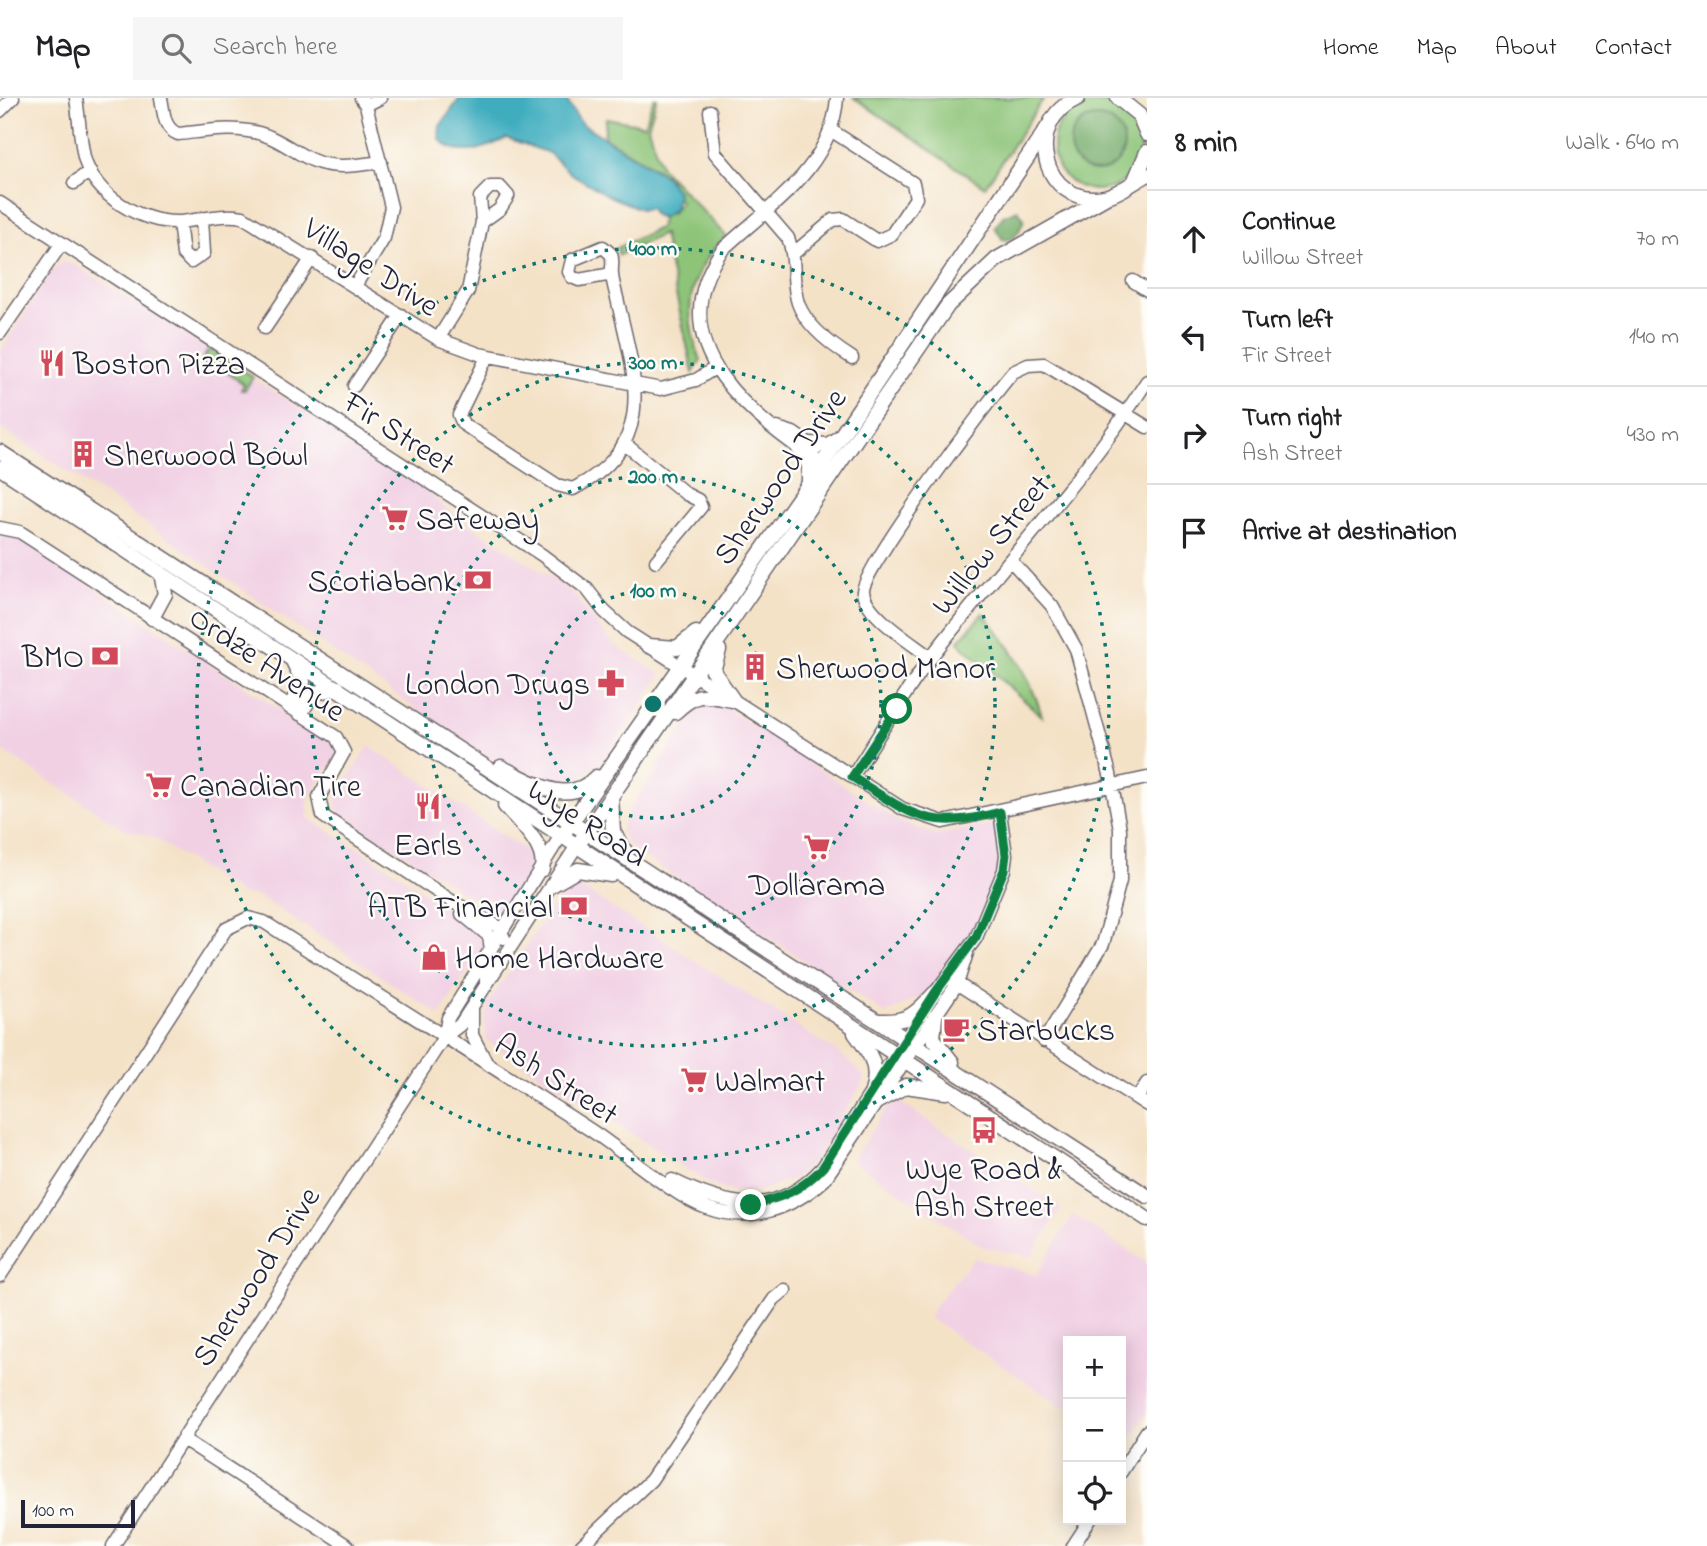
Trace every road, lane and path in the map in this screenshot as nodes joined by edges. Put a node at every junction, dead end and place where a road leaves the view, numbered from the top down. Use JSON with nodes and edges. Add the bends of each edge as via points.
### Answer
{"nodes":[{"id":1,"x":13,"y":98,"type":"edge"},
{"id":2,"x":76,"y":98,"type":"edge"},
{"id":3,"x":162,"y":98,"type":"edge"},
{"id":4,"x":380,"y":98,"type":"edge"},
{"id":5,"x":837,"y":98,"type":"edge"},
{"id":6,"x":1077,"y":98,"type":"edge"},
{"id":7,"x":1122,"y":99,"type":"edge"},
{"id":8,"x":364,"y":102,"type":"edge"},
{"id":9,"x":0,"y":111,"type":"edge"},
{"id":10,"x":710,"y":111,"type":"dead end"},
{"id":11,"x":1058,"y":111,"type":"edge"},
{"id":12,"x":1146,"y":127,"type":"edge"},
{"id":13,"x":832,"y":131,"type":"junction"},
{"id":14,"x":1147,"y":152,"type":"edge"},
{"id":15,"x":381,"y":162,"type":"junction"},
{"id":16,"x":90,"y":171,"type":"junction"},
{"id":17,"x":1141,"y":178,"type":"edge"},
{"id":18,"x":74,"y":183,"type":"dead end"},
{"id":19,"x":1108,"y":196,"type":"junction"},
{"id":20,"x":0,"y":203,"type":"edge"},
{"id":21,"x":765,"y":210,"type":"junction"},
{"id":22,"x":202,"y":218,"type":"junction"},
{"id":23,"x":179,"y":222,"type":"junction"},
{"id":24,"x":482,"y":222,"type":"dead end"},
{"id":25,"x":62,"y":243,"type":"junction"},
{"id":26,"x":794,"y":253,"type":"junction"},
{"id":27,"x":312,"y":258,"type":"junction"},
{"id":28,"x":612,"y":274,"type":"dead end"},
{"id":29,"x":1133,"y":281,"type":"dead end"},
{"id":30,"x":355,"y":286,"type":"junction"},
{"id":31,"x":1147,"y":290,"type":"edge"},
{"id":32,"x":401,"y":315,"type":"junction"},
{"id":33,"x":265,"y":328,"type":"dead end"},
{"id":34,"x":0,"y":333,"type":"edge"},
{"id":35,"x":438,"y":339,"type":"junction"},
{"id":36,"x":487,"y":357,"type":"junction"},
{"id":37,"x":852,"y":358,"type":"dead end"},
{"id":38,"x":715,"y":368,"type":"junction"},
{"id":39,"x":1147,"y":381,"type":"edge"},
{"id":40,"x":355,"y":386,"type":"dead end"},
{"id":41,"x":632,"y":386,"type":"junction"},
{"id":42,"x":1126,"y":414,"type":"junction"},
{"id":43,"x":1147,"y":427,"type":"edge"},
{"id":44,"x":841,"y":436,"type":"junction"},
{"id":45,"x":625,"y":444,"type":"junction"},
{"id":46,"x":804,"y":446,"type":"junction"},
{"id":47,"x":0,"y":452,"type":"edge"},
{"id":48,"x":831,"y":464,"type":"junction"},
{"id":49,"x":0,"y":468,"type":"edge"},
{"id":50,"x":808,"y":485,"type":"junction"},
{"id":51,"x":0,"y":528,"type":"edge"},
{"id":52,"x":656,"y":561,"type":"dead end"},
{"id":53,"x":1012,"y":562,"type":"junction"},
{"id":54,"x":161,"y":573,"type":"junction"},
{"id":55,"x":730,"y":596,"type":"junction"},
{"id":56,"x":152,"y":618,"type":"junction"},
{"id":57,"x":731,"y":622,"type":"junction"},
{"id":58,"x":649,"y":646,"type":"junction"},
{"id":59,"x":291,"y":657,"type":"junction"},
{"id":60,"x":931,"y":658,"type":"junction"},
{"id":61,"x":681,"y":666,"type":"junction"},
{"id":62,"x":694,"y":674,"type":"junction"},
{"id":63,"x":338,"y":688,"type":"junction"},
{"id":64,"x":733,"y":700,"type":"junction"},
{"id":65,"x":295,"y":710,"type":"junction"},
{"id":66,"x":638,"y":729,"type":"junction"},
{"id":67,"x":657,"y":730,"type":"junction"},
{"id":68,"x":437,"y":735,"type":"junction"},
{"id":69,"x":852,"y":777,"type":"junction"},
{"id":70,"x":1147,"y":778,"type":"edge"},
{"id":71,"x":1113,"y":786,"type":"junction"},
{"id":72,"x":492,"y":792,"type":"junction"},
{"id":73,"x":611,"y":796,"type":"junction"},
{"id":74,"x":1000,"y":812,"type":"junction"},
{"id":75,"x":571,"y":822,"type":"junction"},
{"id":76,"x":587,"y":831,"type":"junction"},
{"id":77,"x":561,"y":837,"type":"junction"},
{"id":78,"x":576,"y":847,"type":"junction"},
{"id":79,"x":633,"y":861,"type":"junction"},
{"id":80,"x":542,"y":869,"type":"junction"},
{"id":81,"x":629,"y":882,"type":"junction"},
{"id":82,"x":552,"y":885,"type":"junction"},
{"id":83,"x":453,"y":902,"type":"junction"},
{"id":84,"x":502,"y":934,"type":"junction"},
{"id":85,"x":492,"y":950,"type":"junction"},
{"id":86,"x":952,"y":981,"type":"junction"},
{"id":87,"x":486,"y":985,"type":"junction"},
{"id":88,"x":796,"y":991,"type":"junction"},
{"id":89,"x":935,"y":993,"type":"junction"},
{"id":90,"x":473,"y":1006,"type":"junction"},
{"id":91,"x":935,"y":1017,"type":"junction"},
{"id":92,"x":875,"y":1020,"type":"junction"},
{"id":93,"x":847,"y":1024,"type":"junction"},
{"id":94,"x":444,"y":1037,"type":"junction"},
{"id":95,"x":1044,"y":1041,"type":"junction"},
{"id":96,"x":905,"y":1050,"type":"junction"},
{"id":97,"x":489,"y":1066,"type":"junction"},
{"id":98,"x":1147,"y":1083,"type":"edge"},
{"id":99,"x":976,"y":1085,"type":"junction"},
{"id":100,"x":956,"y":1094,"type":"junction"},
{"id":101,"x":875,"y":1097,"type":"junction"},
{"id":102,"x":1142,"y":1102,"type":"edge"},
{"id":103,"x":1147,"y":1196,"type":"edge"},
{"id":104,"x":1147,"y":1219,"type":"edge"},
{"id":105,"x":0,"y":1276,"type":"edge"},
{"id":106,"x":785,"y":1290,"type":"dead end"},
{"id":107,"x":1147,"y":1431,"type":"edge"},
{"id":108,"x":183,"y":1438,"type":"junction"},
{"id":109,"x":1126,"y":1464,"type":"edge"},
{"id":110,"x":1087,"y":1525,"type":"edge"},
{"id":111,"x":113,"y":1546,"type":"edge"},
{"id":112,"x":348,"y":1546,"type":"edge"},
{"id":113,"x":581,"y":1546,"type":"edge"},
{"id":114,"x":1073,"y":1546,"type":"edge"}],
"edges":[{"from":1,"to":9,"type":"street"},
{"from":2,"to":16,"type":"street","name":"Village Drive"},
{"from":3,"to":15,"type":"street","via":[[171,132],[249,131],[282,141],[325,164]]},
{"from":4,"to":8,"type":"street"},
{"from":5,"to":13,"type":"street"},
{"from":6,"to":11,"type":"main road"},
{"from":7,"to":12,"type":"main road"},
{"from":8,"to":15,"type":"street"},
{"from":10,"to":21,"type":"street","via":[[715,153]]},
{"from":11,"to":19,"type":"main road","via":[[1044,151],[1054,178],[1082,196]]},
{"from":11,"to":44,"type":"main road","name":"Sherwood Drive"},
{"from":13,"to":21,"type":"street","via":[[810,169]]},
{"from":13,"to":26,"type":"street","via":[[913,183],[916,198],[892,234],[877,241],[843,219],[833,220]]},
{"from":14,"to":17,"type":"main road"},
{"from":15,"to":30,"type":"street","via":[[390,222]]},
{"from":16,"to":18,"type":"street"},
{"from":16,"to":23,"type":"street","name":"Village Drive","via":[[126,208],[156,220]]},
{"from":17,"to":19,"type":"main road","name":"Sherwood Drive"},
{"from":19,"to":48,"type":"main road","name":"Sherwood Drive","via":[[1010,251],[958,294]]},
{"from":20,"to":25,"type":"street","name":"Fir Street"},
{"from":21,"to":26,"type":"street","via":[[781,227]]},
{"from":21,"to":38,"type":"street","via":[[722,250],[705,282],[700,321]]},
{"from":22,"to":23,"type":"street","name":"Village Drive"},
{"from":22,"to":23,"type":"street","via":[[204,253],[191,262],[183,254]]},
{"from":22,"to":27,"type":"street","name":"Village Drive","via":[[243,217]]},
{"from":24,"to":35,"type":"street","via":[[468,291]]},
{"from":25,"to":34,"type":"street"},
{"from":25,"to":58,"type":"street","name":"Fir Street","via":[[542,555],[572,576],[617,624]]},
{"from":26,"to":37,"type":"street","via":[[799,305],[817,330]]},
{"from":27,"to":30,"type":"street","name":"Village Drive"},
{"from":27,"to":33,"type":"street"},
{"from":28,"to":41,"type":"street","via":[[632,362]]},
{"from":29,"to":31,"type":"street"},
{"from":30,"to":32,"type":"street","name":"Village Drive"},
{"from":32,"to":35,"type":"street","name":"Village Drive"},
{"from":32,"to":40,"type":"street"},
{"from":35,"to":36,"type":"street","name":"Village Drive"},
{"from":36,"to":41,"type":"street","name":"Village Drive"},
{"from":36,"to":45,"type":"street","via":[[459,415],[463,424],[557,485],[573,489],[591,480]]},
{"from":38,"to":41,"type":"street","name":"Village Drive","via":[[679,386]]},
{"from":38,"to":46,"type":"street","via":[[743,401]]},
{"from":39,"to":42,"type":"street","name":"Willow Street"},
{"from":41,"to":45,"type":"street","via":[[637,407]]},
{"from":42,"to":43,"type":"street"},
{"from":42,"to":53,"type":"street","name":"Willow Street"},
{"from":42,"to":60,"type":"street","via":[[1044,364],[1013,372],[1001,386],[894,534],[863,590],[870,609]]},
{"from":44,"to":46,"type":"main road","via":[[828,444]]},
{"from":44,"to":48,"type":"main road","name":"Sherwood Drive"},
{"from":45,"to":52,"type":"street","via":[[698,500],[701,508]]},
{"from":46,"to":48,"type":"street"},
{"from":46,"to":50,"type":"main road"},
{"from":47,"to":68,"type":"main road","name":"Wye Road"},
{"from":48,"to":50,"type":"main road","name":"Sherwood Drive"},
{"from":48,"to":57,"type":"main road","name":"Sherwood Drive"},
{"from":49,"to":54,"type":"main road","name":"Wye Road"},
{"from":50,"to":55,"type":"main road","name":"Sherwood Drive"},
{"from":51,"to":56,"type":"street","name":"Ordze Avenue","via":[[20,532]]},
{"from":53,"to":60,"type":"street","name":"Willow Street"},
{"from":53,"to":71,"type":"street","via":[[1052,606],[1076,649]]},
{"from":54,"to":56,"type":"main road","via":[[165,594]]},
{"from":54,"to":59,"type":"main road","name":"Wye Road"},
{"from":55,"to":58,"type":"main road","via":[[680,647]]},
{"from":55,"to":61,"type":"main road","name":"Sherwood Drive"},
{"from":56,"to":65,"type":"street","name":"Ordze Avenue"},
{"from":57,"to":62,"type":"main road","name":"Sherwood Drive"},
{"from":57,"to":64,"type":"main road","via":[[713,671]]},
{"from":58,"to":61,"type":"street","name":"Fir Street"},
{"from":59,"to":63,"type":"main road","name":"Wye Road"},
{"from":59,"to":65,"type":"main road","via":[[303,682]]},
{"from":60,"to":69,"type":"street","name":"Willow Street"},
{"from":61,"to":62,"type":"street","name":"Fir Street"},
{"from":61,"to":66,"type":"main road","name":"Sherwood Drive"},
{"from":62,"to":64,"type":"street","name":"Fir Street"},
{"from":62,"to":67,"type":"main road","name":"Sherwood Drive"},
{"from":63,"to":65,"type":"main road","via":[[314,693]]},
{"from":63,"to":72,"type":"main road","name":"Wye Road"},
{"from":64,"to":67,"type":"main road","via":[[693,696]]},
{"from":64,"to":69,"type":"street","name":"Fir Street"},
{"from":65,"to":83,"type":"street","name":"Ordze Avenue","via":[[337,737],[344,748],[319,797],[323,816]]},
{"from":66,"to":68,"type":"main road","via":[[588,786],[567,792],[540,787]]},
{"from":66,"to":75,"type":"main road","name":"Sherwood Drive"},
{"from":67,"to":73,"type":"main road","name":"Sherwood Drive"},
{"from":68,"to":75,"type":"main road","name":"Wye Road"},
{"from":69,"to":74,"type":"street","name":"Fir Street","via":[[924,818],[943,822]]},
{"from":70,"to":71,"type":"street","name":"Fir Street"},
{"from":71,"to":74,"type":"street","name":"Fir Street"},
{"from":71,"to":95,"type":"street","via":[[1121,855],[1114,909],[1094,962]]},
{"from":72,"to":77,"type":"main road","name":"Wye Road"},
{"from":72,"to":80,"type":"main road","via":[[532,838]]},
{"from":73,"to":76,"type":"main road","name":"Sherwood Drive"},
{"from":73,"to":79,"type":"main road","via":[[613,832]]},
{"from":74,"to":86,"type":"street","name":"Ash Street","via":[[1004,870],[993,902]]},
{"from":75,"to":76,"type":"main road","name":"Wye Road"},
{"from":75,"to":77,"type":"main road","name":"Sherwood Drive"},
{"from":76,"to":78,"type":"main road","name":"Sherwood Drive"},
{"from":76,"to":79,"type":"main road","name":"Wye Road"},
{"from":77,"to":78,"type":"main road","name":"Wye Road"},
{"from":77,"to":80,"type":"street","name":"Sherwood Drive"},
{"from":78,"to":81,"type":"main road","name":"Wye Road"},
{"from":78,"to":82,"type":"street","name":"Sherwood Drive"},
{"from":79,"to":92,"type":"main road","name":"Wye Road"},
{"from":80,"to":84,"type":"street","name":"Sherwood Drive"},
{"from":81,"to":82,"type":"main road","via":[[586,869],[573,871]]},
{"from":81,"to":88,"type":"main road","name":"Wye Road"},
{"from":82,"to":87,"type":"street","name":"Sherwood Drive"},
{"from":83,"to":84,"type":"street","via":[[497,926]]},
{"from":83,"to":85,"type":"street","via":[[489,936]]},
{"from":84,"to":85,"type":"street","name":"Sherwood Drive"},
{"from":84,"to":87,"type":"street","via":[[504,940],[486,972]]},
{"from":85,"to":94,"type":"street","name":"Sherwood Drive","via":[[448,1018]]},
{"from":86,"to":89,"type":"street","name":"Ash Street"},
{"from":86,"to":91,"type":"street","name":"Ash Street"},
{"from":86,"to":95,"type":"street"},
{"from":87,"to":90,"type":"street","name":"Sherwood Drive"},
{"from":88,"to":93,"type":"main road","name":"Wye Road"},
{"from":88,"to":96,"type":"main road","via":[[807,991]]},
{"from":89,"to":92,"type":"main road","via":[[902,1021]]},
{"from":89,"to":96,"type":"street","name":"Ash Street"},
{"from":90,"to":94,"type":"street","name":"Sherwood Drive"},
{"from":90,"to":97,"type":"street","via":[[472,1035]]},
{"from":91,"to":96,"type":"street","name":"Ash Street"},
{"from":91,"to":99,"type":"main road","via":[[932,1034],[936,1043]]},
{"from":92,"to":96,"type":"main road","name":"Wye Road"},
{"from":93,"to":96,"type":"main road","name":"Wye Road"},
{"from":93,"to":101,"type":"main road","via":[[874,1062]]},
{"from":94,"to":97,"type":"street","name":"Ash Street"},
{"from":94,"to":105,"type":"street","name":"Ash Street","via":[[264,922],[248,918],[226,929]]},
{"from":94,"to":108,"type":"street","name":"Sherwood Drive"},
{"from":95,"to":102,"type":"street"},
{"from":96,"to":99,"type":"main road","name":"Wye Road"},
{"from":96,"to":100,"type":"main road","name":"Wye Road"},
{"from":96,"to":101,"type":"street","name":"Ash Street"},
{"from":97,"to":101,"type":"street","name":"Ash Street","via":[[688,1198],[738,1214],[796,1203],[824,1180]]},
{"from":98,"to":102,"type":"street"},
{"from":99,"to":103,"type":"main road","name":"Wye Road"},
{"from":100,"to":101,"type":"main road","via":[[906,1086]]},
{"from":100,"to":104,"type":"main road","name":"Wye Road"},
{"from":106,"to":113,"type":"street","via":[[774,1299],[651,1480]]},
{"from":107,"to":109,"type":"street"},
{"from":108,"to":111,"type":"street","name":"Sherwood Drive"},
{"from":108,"to":112,"type":"street"},
{"from":110,"to":114,"type":"street"}]}
